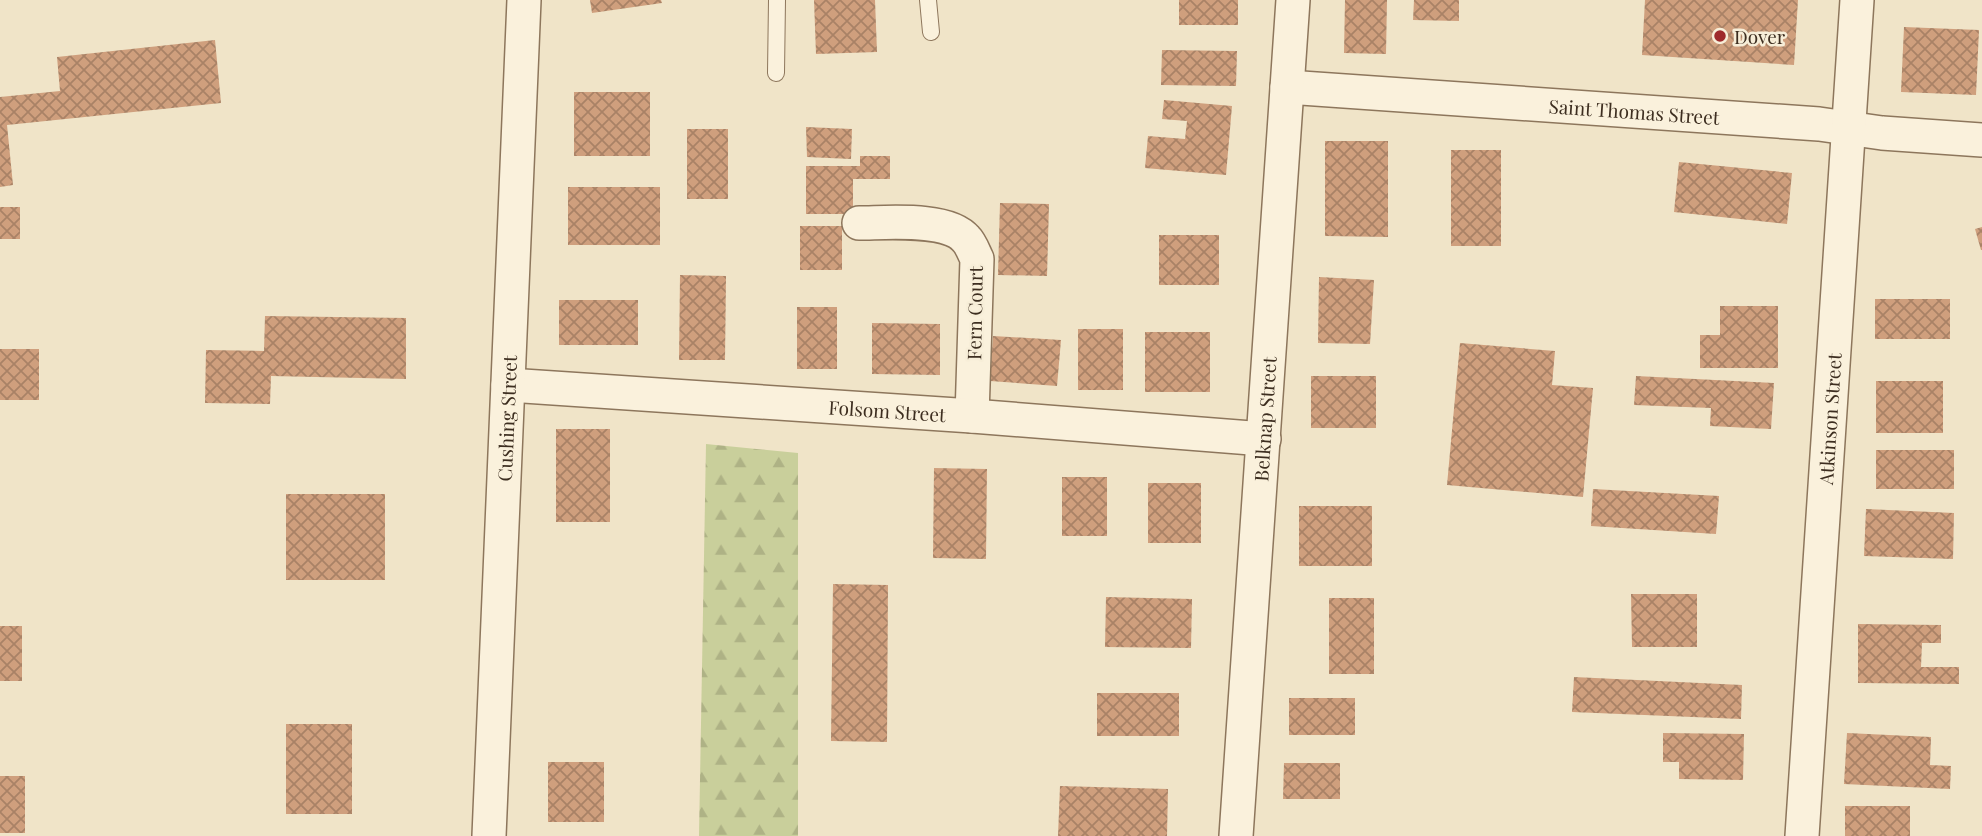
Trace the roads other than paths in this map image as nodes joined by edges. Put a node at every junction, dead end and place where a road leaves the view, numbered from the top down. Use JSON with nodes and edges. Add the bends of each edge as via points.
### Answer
{"nodes":[{"id":1,"x":524,"y":0,"type":"edge"},
{"id":2,"x":777,"y":0,"type":"edge"},
{"id":3,"x":928,"y":0,"type":"edge"},
{"id":4,"x":1293,"y":0,"type":"edge"},
{"id":5,"x":1857,"y":0,"type":"edge"},
{"id":6,"x":932,"y":32,"type":"dead end"},
{"id":7,"x":776,"y":73,"type":"dead end"},
{"id":8,"x":1287,"y":87,"type":"junction"},
{"id":9,"x":1850,"y":129,"type":"junction"},
{"id":10,"x":1982,"y":140,"type":"edge"},
{"id":11,"x":859,"y":223,"type":"dead end"},
{"id":12,"x":509,"y":384,"type":"junction"},
{"id":13,"x":971,"y":416,"type":"junction"},
{"id":14,"x":1264,"y":439,"type":"junction"},
{"id":15,"x":489,"y":836,"type":"edge"},
{"id":16,"x":1236,"y":836,"type":"edge"},
{"id":17,"x":1802,"y":836,"type":"edge"}],
"edges":[{"from":1,"to":12,"type":"street","name":"Cushing Street"},
{"from":2,"to":7,"type":"lane"},
{"from":3,"to":6,"type":"lane"},
{"from":4,"to":8,"type":"street","name":"Belknap Street"},
{"from":5,"to":9,"type":"street","name":"Atkinson Street"},
{"from":8,"to":9,"type":"street","name":"Saint Thomas Street"},
{"from":8,"to":14,"type":"street","name":"Belknap Street"},
{"from":9,"to":10,"type":"street","name":"Saint Thomas Street"},
{"from":9,"to":17,"type":"street","name":"Atkinson Street"},
{"from":11,"to":13,"type":"street","name":"Fern Court","via":[[922,224],[949,228],[966,238],[977,259]]},
{"from":12,"to":13,"type":"street","name":"Folsom Street"},
{"from":12,"to":15,"type":"street","name":"Cushing Street"},
{"from":13,"to":14,"type":"street","name":"Folsom Street"},
{"from":14,"to":16,"type":"street","name":"Belknap Street"}]}
